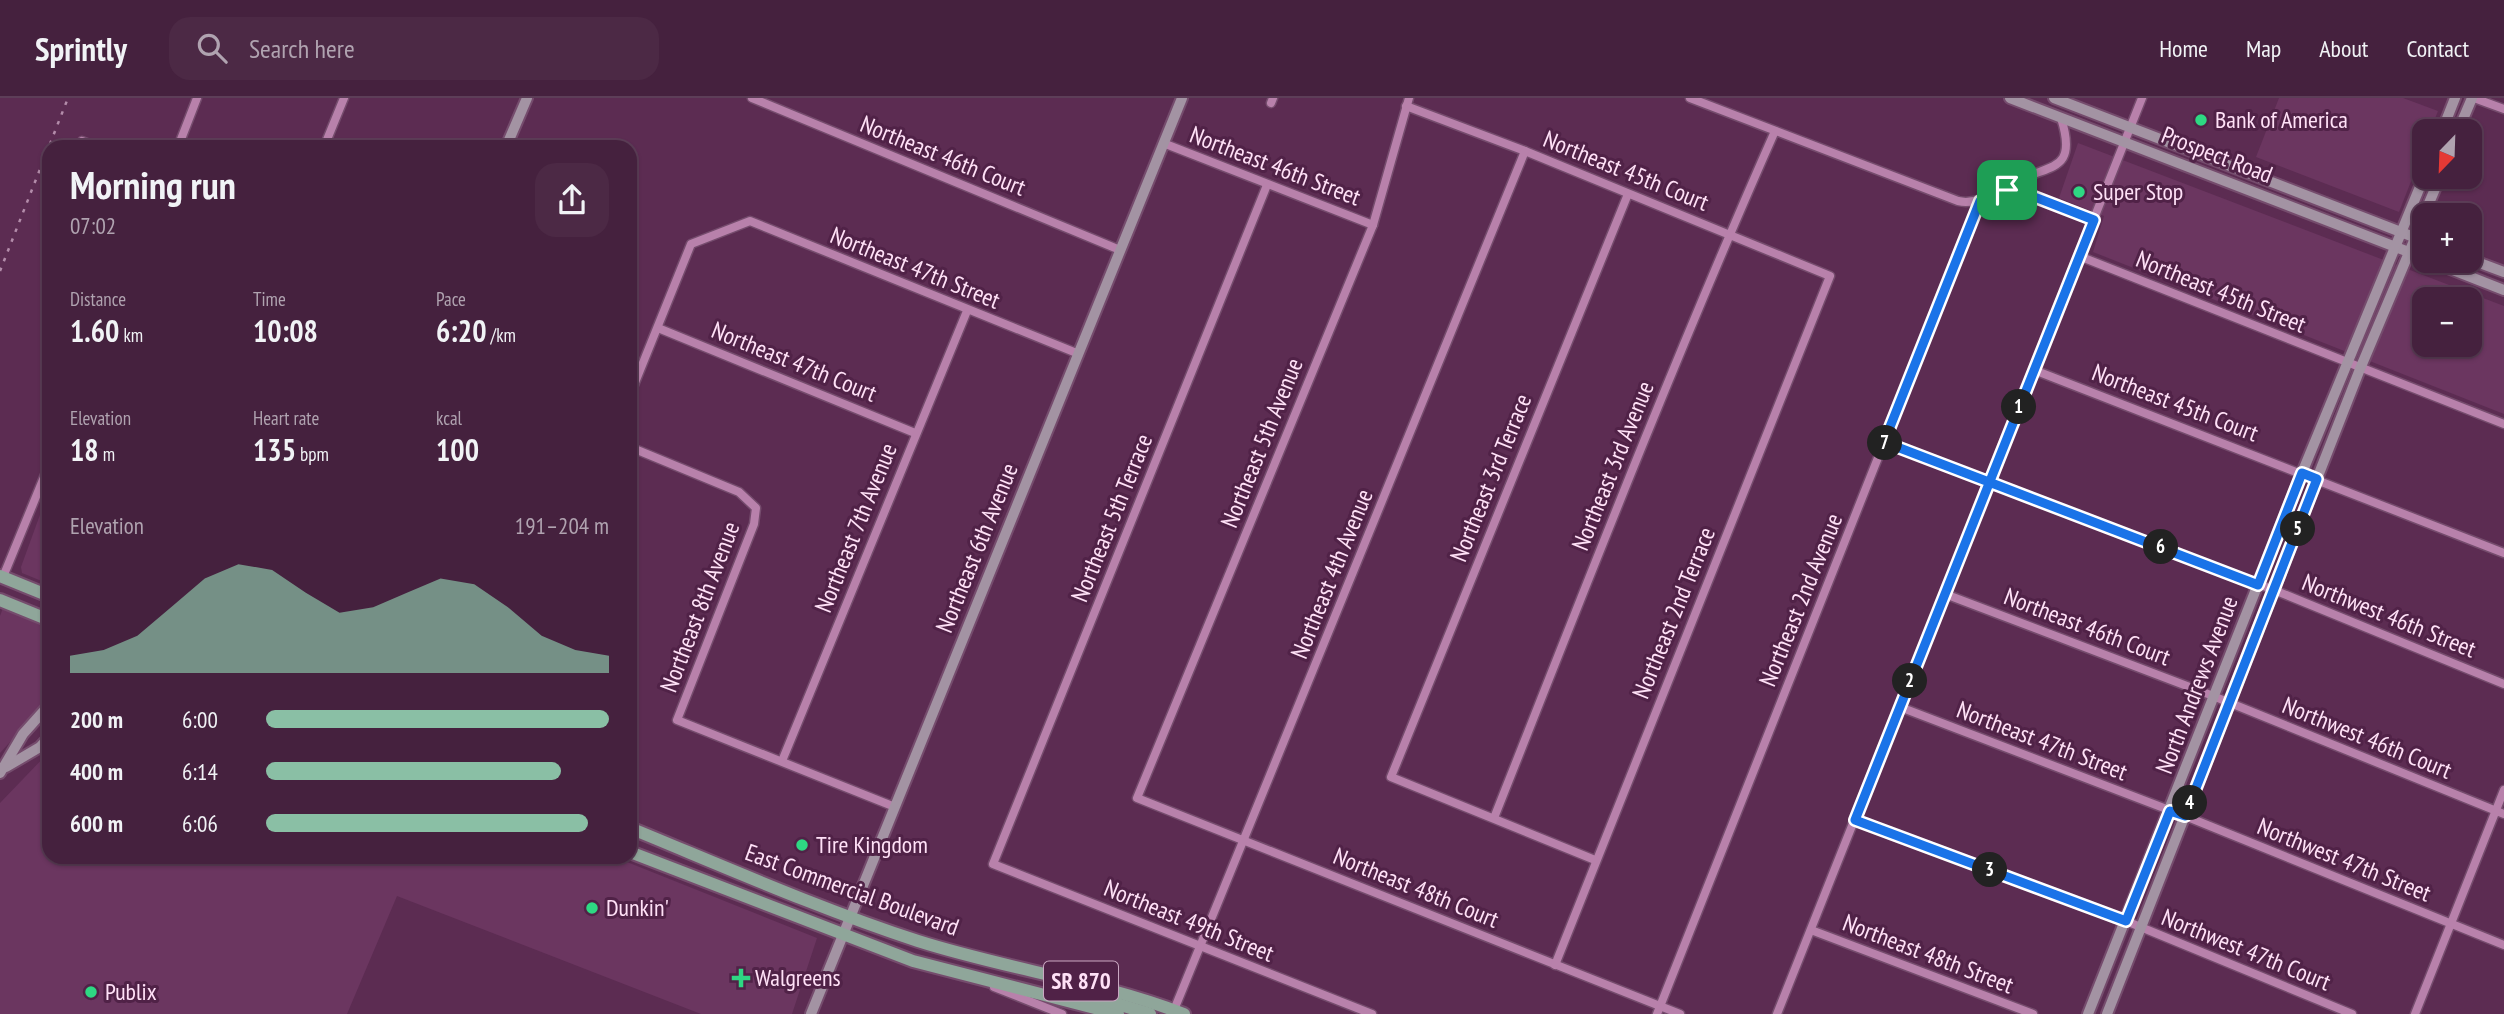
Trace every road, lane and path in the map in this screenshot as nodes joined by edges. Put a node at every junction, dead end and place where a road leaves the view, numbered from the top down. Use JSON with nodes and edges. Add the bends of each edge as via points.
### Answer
{"nodes":[{"id":1,"x":197,"y":98,"type":"edge"},
{"id":2,"x":344,"y":98,"type":"edge"},
{"id":3,"x":527,"y":98,"type":"edge"},
{"id":4,"x":752,"y":98,"type":"edge"},
{"id":5,"x":1182,"y":98,"type":"edge"},
{"id":6,"x":1690,"y":98,"type":"edge"},
{"id":7,"x":2010,"y":98,"type":"edge"},
{"id":8,"x":2054,"y":98,"type":"edge"},
{"id":9,"x":2142,"y":98,"type":"edge"},
{"id":10,"x":2455,"y":98,"type":"edge"},
{"id":11,"x":2473,"y":98,"type":"edge"},
{"id":12,"x":1408,"y":102,"type":"edge"},
{"id":13,"x":2504,"y":109,"type":"edge"},
{"id":14,"x":2061,"y":118,"type":"junction"},
{"id":15,"x":2447,"y":119,"type":"edge"},
{"id":16,"x":2463,"y":119,"type":"edge"},
{"id":17,"x":2131,"y":127,"type":"junction"},
{"id":18,"x":1774,"y":131,"type":"junction"},
{"id":19,"x":181,"y":140,"type":"edge"},
{"id":20,"x":327,"y":140,"type":"edge"},
{"id":21,"x":509,"y":140,"type":"edge"},
{"id":22,"x":2125,"y":142,"type":"junction"},
{"id":23,"x":1163,"y":143,"type":"junction"},
{"id":24,"x":1525,"y":151,"type":"junction"},
{"id":25,"x":1267,"y":186,"type":"junction"},
{"id":26,"x":2419,"y":189,"type":"edge"},
{"id":27,"x":2007,"y":190,"type":"junction"},
{"id":28,"x":1628,"y":194,"type":"junction"},
{"id":29,"x":1980,"y":201,"type":"junction"},
{"id":30,"x":2094,"y":220,"type":"junction"},
{"id":31,"x":1373,"y":225,"type":"junction"},
{"id":32,"x":2401,"y":232,"type":"junction"},
{"id":33,"x":1729,"y":233,"type":"junction"},
{"id":34,"x":2412,"y":236,"type":"edge"},
{"id":35,"x":2395,"y":247,"type":"junction"},
{"id":36,"x":2412,"y":248,"type":"edge"},
{"id":37,"x":1121,"y":250,"type":"junction"},
{"id":38,"x":2409,"y":252,"type":"junction"},
{"id":39,"x":2412,"y":253,"type":"edge"},
{"id":40,"x":2079,"y":256,"type":"junction"},
{"id":41,"x":2482,"y":264,"type":"edge"},
{"id":42,"x":2504,"y":272,"type":"edge"},
{"id":43,"x":2461,"y":273,"type":"edge"},
{"id":44,"x":1830,"y":276,"type":"joint"},
{"id":45,"x":2504,"y":290,"type":"edge"},
{"id":46,"x":967,"y":311,"type":"junction"},
{"id":47,"x":658,"y":328,"type":"junction"},
{"id":48,"x":1079,"y":354,"type":"junction"},
{"id":49,"x":2347,"y":364,"type":"junction"},
{"id":50,"x":2360,"y":369,"type":"junction"},
{"id":51,"x":2034,"y":370,"type":"junction"},
{"id":52,"x":637,"y":378,"type":"edge"},
{"id":53,"x":2504,"y":424,"type":"edge"},
{"id":54,"x":915,"y":433,"type":"junction"},
{"id":55,"x":1884,"y":442,"type":"junction"},
{"id":56,"x":637,"y":450,"type":"edge"},
{"id":57,"x":2302,"y":473,"type":"junction"},
{"id":58,"x":2317,"y":479,"type":"junction"},
{"id":59,"x":42,"y":481,"type":"edge"},
{"id":60,"x":1989,"y":482,"type":"junction"},
{"id":61,"x":2504,"y":553,"type":"edge"},
{"id":62,"x":1,"y":576,"type":"edge"},
{"id":63,"x":2258,"y":585,"type":"junction"},
{"id":64,"x":2274,"y":590,"type":"junction"},
{"id":65,"x":42,"y":593,"type":"edge"},
{"id":66,"x":1945,"y":594,"type":"junction"},
{"id":67,"x":0,"y":600,"type":"edge"},
{"id":68,"x":42,"y":617,"type":"edge"},
{"id":69,"x":2504,"y":684,"type":"edge"},
{"id":70,"x":2215,"y":697,"type":"junction"},
{"id":71,"x":2230,"y":703,"type":"junction"},
{"id":72,"x":1900,"y":707,"type":"junction"},
{"id":73,"x":42,"y":713,"type":"edge"},
{"id":74,"x":42,"y":745,"type":"edge"},
{"id":75,"x":782,"y":761,"type":"junction"},
{"id":76,"x":3,"y":770,"type":"edge"},
{"id":77,"x":2504,"y":790,"type":"edge"},
{"id":78,"x":1137,"y":798,"type":"joint"},
{"id":79,"x":895,"y":807,"type":"junction"},
{"id":80,"x":2170,"y":811,"type":"junction"},
{"id":81,"x":2500,"y":812,"type":"edge"},
{"id":82,"x":2185,"y":816,"type":"junction"},
{"id":83,"x":1494,"y":818,"type":"junction"},
{"id":84,"x":1855,"y":820,"type":"junction"},
{"id":85,"x":637,"y":831,"type":"edge"},
{"id":86,"x":637,"y":839,"type":"edge"},
{"id":87,"x":1245,"y":840,"type":"junction"},
{"id":88,"x":680,"y":848,"type":"junction"},
{"id":89,"x":637,"y":855,"type":"edge"},
{"id":90,"x":1595,"y":860,"type":"junction"},
{"id":91,"x":993,"y":864,"type":"joint"},
{"id":92,"x":850,"y":917,"type":"junction"},
{"id":93,"x":2126,"y":921,"type":"junction"},
{"id":94,"x":2450,"y":924,"type":"junction"},
{"id":95,"x":2141,"y":927,"type":"junction"},
{"id":96,"x":1811,"y":930,"type":"junction"},
{"id":97,"x":842,"y":936,"type":"junction"},
{"id":98,"x":2504,"y":945,"type":"edge"},
{"id":99,"x":1201,"y":946,"type":"junction"},
{"id":100,"x":1555,"y":965,"type":"junction"},
{"id":101,"x":972,"y":979,"type":"junction"},
{"id":102,"x":1074,"y":1002,"type":"junction"},
{"id":103,"x":1658,"y":1010,"type":"edge"},
{"id":104,"x":1179,"y":1012,"type":"edge"},
{"id":105,"x":811,"y":1014,"type":"edge"},
{"id":106,"x":1062,"y":1014,"type":"edge"},
{"id":107,"x":1118,"y":1014,"type":"edge"},
{"id":108,"x":1150,"y":1014,"type":"edge"},
{"id":109,"x":1161,"y":1014,"type":"edge"},
{"id":110,"x":1372,"y":1014,"type":"edge"},
{"id":111,"x":1680,"y":1014,"type":"edge"},
{"id":112,"x":1777,"y":1014,"type":"edge"},
{"id":113,"x":2033,"y":1014,"type":"edge"},
{"id":114,"x":2088,"y":1014,"type":"edge"},
{"id":115,"x":2107,"y":1014,"type":"edge"},
{"id":116,"x":2352,"y":1014,"type":"edge"},
{"id":117,"x":2415,"y":1014,"type":"edge"}],
"edges":[{"from":1,"to":19,"type":"street"},
{"from":2,"to":20,"type":"street"},
{"from":3,"to":21,"type":"main road"},
{"from":4,"to":37,"type":"street","name":"Northeast 46th Court"},
{"from":5,"to":23,"type":"main road","name":"Northeast 6th Avenue"},
{"from":6,"to":18,"type":"street"},
{"from":7,"to":14,"type":"main road","name":"Prospect Road"},
{"from":8,"to":17,"type":"main road","name":"Prospect Road"},
{"from":9,"to":17,"type":"street"},
{"from":10,"to":15,"type":"main road"},
{"from":11,"to":13,"type":"street"},
{"from":11,"to":16,"type":"main road"},
{"from":12,"to":24,"type":"street","name":"Northeast 45th Court"},
{"from":12,"to":31,"type":"street","name":"Northeast 5th Avenue"},
{"from":14,"to":22,"type":"main road","name":"Prospect Road"},
{"from":14,"to":27,"type":"street","via":[[2068,143],[2065,155],[2051,168]]},
{"from":17,"to":22,"type":"street"},
{"from":17,"to":32,"type":"main road","name":"Prospect Road"},
{"from":18,"to":29,"type":"street","via":[[1951,199]]},
{"from":18,"to":33,"type":"street","name":"Northeast 3rd Avenue"},
{"from":22,"to":30,"type":"street"},
{"from":22,"to":35,"type":"main road","name":"Prospect Road"},
{"from":23,"to":25,"type":"street","name":"Northeast 46th Street"},
{"from":23,"to":37,"type":"main road","name":"Northeast 6th Avenue"},
{"from":24,"to":28,"type":"street","name":"Northeast 45th Court"},
{"from":24,"to":87,"type":"street","name":"Northeast 4th Avenue"},
{"from":25,"to":31,"type":"street","name":"Northeast 46th Street"},
{"from":25,"to":91,"type":"street","name":"Northeast 5th Terrace"},
{"from":26,"to":32,"type":"main road","name":"North Andrews Avenue"},
{"from":27,"to":29,"type":"street"},
{"from":27,"to":30,"type":"street"},
{"from":28,"to":33,"type":"street","name":"Northeast 45th Court"},
{"from":28,"to":83,"type":"street","name":"Northeast 3rd Terrace","via":[[1391,778]]},
{"from":29,"to":55,"type":"street","name":"Northeast 2nd Avenue"},
{"from":30,"to":40,"type":"street"},
{"from":31,"to":78,"type":"street","name":"Northeast 5th Avenue"},
{"from":32,"to":34,"type":"main road","name":"Prospect Road"},
{"from":32,"to":35,"type":"main road","name":"North Andrews Avenue"},
{"from":33,"to":44,"type":"street","name":"Northeast 45th Court"},
{"from":33,"to":83,"type":"street","name":"Northeast 3rd Avenue"},
{"from":35,"to":38,"type":"main road","name":"Prospect Road"},
{"from":35,"to":49,"type":"main road","name":"North Andrews Avenue"},
{"from":36,"to":38,"type":"main road","name":"North Andrews Avenue"},
{"from":37,"to":48,"type":"main road","name":"Northeast 6th Avenue"},
{"from":38,"to":39,"type":"main road","name":"Prospect Road"},
{"from":38,"to":50,"type":"main road","name":"North Andrews Avenue"},
{"from":40,"to":49,"type":"street","name":"Northeast 45th Street"},
{"from":40,"to":51,"type":"street"},
{"from":41,"to":42,"type":"main road"},
{"from":43,"to":45,"type":"main road"},
{"from":44,"to":90,"type":"street","name":"Northeast 2nd Terrace"},
{"from":46,"to":47,"type":"street","name":"Northeast 47th Street","via":[[750,221],[691,244]]},
{"from":46,"to":48,"type":"street","name":"Northeast 47th Street"},
{"from":46,"to":54,"type":"street","name":"Northeast 7th Avenue"},
{"from":47,"to":52,"type":"street"},
{"from":47,"to":54,"type":"street","name":"Northeast 47th Court"},
{"from":48,"to":79,"type":"main road","name":"Northeast 6th Avenue"},
{"from":49,"to":50,"type":"street","name":"Northeast 45th Street"},
{"from":49,"to":57,"type":"main road","name":"North Andrews Avenue"},
{"from":50,"to":53,"type":"street","name":"Northeast 45th Street"},
{"from":50,"to":58,"type":"main road","name":"North Andrews Avenue"},
{"from":51,"to":57,"type":"street","name":"Northeast 45th Court"},
{"from":51,"to":60,"type":"street"},
{"from":54,"to":75,"type":"street","name":"Northeast 7th Avenue"},
{"from":55,"to":60,"type":"street"},
{"from":55,"to":103,"type":"street","name":"Northeast 2nd Avenue"},
{"from":56,"to":75,"type":"street","name":"Northeast 8th Avenue","via":[[739,492],[756,508],[754,524],[677,720]]},
{"from":57,"to":58,"type":"street","name":"Northeast 45th Court"},
{"from":57,"to":63,"type":"main road","name":"North Andrews Avenue"},
{"from":58,"to":61,"type":"street","name":"Northeast 45th Court"},
{"from":58,"to":64,"type":"main road","name":"North Andrews Avenue"},
{"from":59,"to":62,"type":"street"},
{"from":60,"to":63,"type":"street"},
{"from":60,"to":66,"type":"street"},
{"from":62,"to":65,"type":"main road"},
{"from":63,"to":64,"type":"street","name":"Northwest 46th Street"},
{"from":63,"to":70,"type":"main road","name":"North Andrews Avenue"},
{"from":64,"to":69,"type":"street","name":"Northwest 46th Street"},
{"from":64,"to":71,"type":"main road","name":"North Andrews Avenue"},
{"from":66,"to":70,"type":"street","name":"Northeast 46th Court"},
{"from":66,"to":72,"type":"street"},
{"from":67,"to":68,"type":"main road"},
{"from":70,"to":71,"type":"street","name":"Northwest 46th Court"},
{"from":70,"to":80,"type":"main road","name":"North Andrews Avenue"},
{"from":71,"to":81,"type":"street","name":"Northwest 46th Court"},
{"from":71,"to":82,"type":"main road","name":"North Andrews Avenue"},
{"from":72,"to":80,"type":"street","name":"Northeast 47th Street"},
{"from":72,"to":84,"type":"street"},
{"from":73,"to":76,"type":"main road","via":[[23,734]]},
{"from":74,"to":76,"type":"main road"},
{"from":75,"to":79,"type":"street"},
{"from":77,"to":81,"type":"street"},
{"from":78,"to":87,"type":"street","name":"Northeast 48th Court"},
{"from":79,"to":92,"type":"main road","name":"Northeast 6th Avenue"},
{"from":80,"to":82,"type":"street","name":"Northwest 47th Street"},
{"from":80,"to":93,"type":"main road","name":"North Andrews Avenue"},
{"from":81,"to":94,"type":"street"},
{"from":82,"to":94,"type":"street","name":"Northwest 47th Street"},
{"from":82,"to":95,"type":"main road","name":"North Andrews Avenue"},
{"from":83,"to":90,"type":"street"},
{"from":84,"to":93,"type":"street"},
{"from":84,"to":96,"type":"street"},
{"from":85,"to":88,"type":"main road","name":"East Commercial Boulevard","number":"SR 870"},
{"from":86,"to":88,"type":"main road","via":[[658,848]]},
{"from":87,"to":99,"type":"street","name":"Northeast 4th Avenue"},
{"from":87,"to":100,"type":"street","name":"Northeast 48th Court"},
{"from":88,"to":92,"type":"main road","name":"East Commercial Boulevard","number":"SR 870"},
{"from":89,"to":97,"type":"main road","name":"East Commercial Boulevard","number":"SR 870"},
{"from":90,"to":100,"type":"street","name":"Northeast 2nd Terrace"},
{"from":91,"to":99,"type":"street","name":"Northeast 49th Street"},
{"from":92,"to":97,"type":"main road","name":"Northeast 6th Avenue"},
{"from":92,"to":104,"type":"main road","name":"East Commercial Boulevard","number":"SR 870","via":[[919,941],[1112,989]]},
{"from":93,"to":95,"type":"street","name":"Northwest 47th Court"},
{"from":93,"to":114,"type":"main road","name":"North Andrews Avenue"},
{"from":94,"to":98,"type":"street","name":"Northwest 47th Street"},
{"from":94,"to":117,"type":"street"},
{"from":95,"to":115,"type":"main road","name":"North Andrews Avenue"},
{"from":95,"to":116,"type":"street","name":"Northwest 47th Court"},
{"from":96,"to":112,"type":"street"},
{"from":96,"to":113,"type":"street","name":"Northeast 48th Street"},
{"from":97,"to":101,"type":"main road","name":"East Commercial Boulevard","number":"SR 870"},
{"from":97,"to":105,"type":"main road","name":"Northeast 6th Avenue"},
{"from":99,"to":104,"type":"street","name":"Northeast 4th Avenue"},
{"from":99,"to":110,"type":"street","name":"Northeast 49th Street"},
{"from":100,"to":103,"type":"street","name":"Northeast 48th Court"},
{"from":101,"to":102,"type":"main road","name":"East Commercial Boulevard","number":"SR 870"},
{"from":101,"to":106,"type":"street"},
{"from":102,"to":107,"type":"main road","name":"East Commercial Boulevard","number":"SR 870"},
{"from":102,"to":108,"type":"main road","via":[[1088,995]]},
{"from":103,"to":111,"type":"street","name":"Northeast 48th Court"},
{"from":104,"to":109,"type":"main road"}]}
